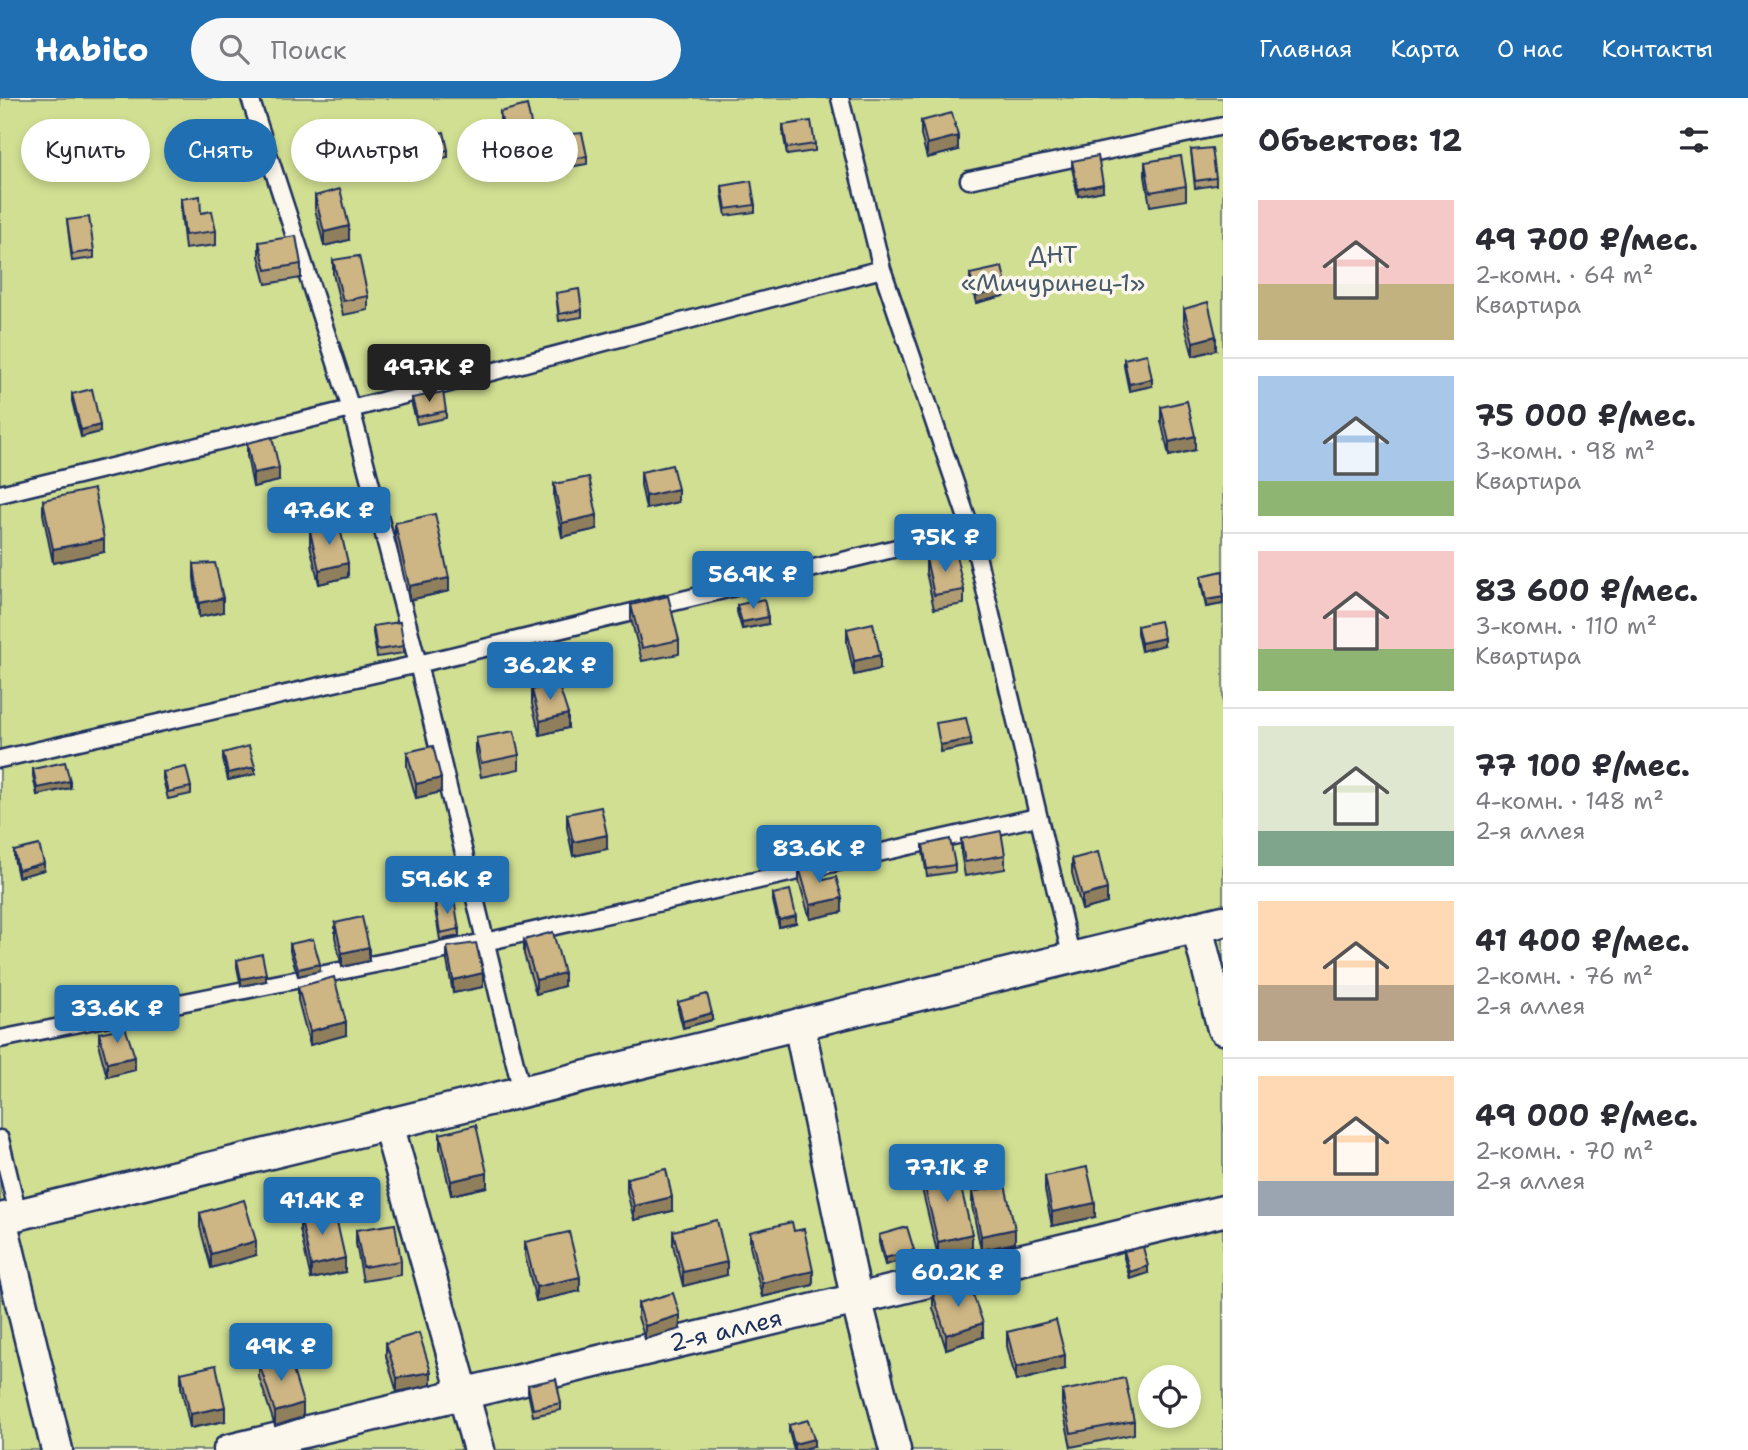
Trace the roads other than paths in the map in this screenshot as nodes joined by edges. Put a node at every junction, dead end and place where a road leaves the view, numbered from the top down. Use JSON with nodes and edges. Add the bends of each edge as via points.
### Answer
{"nodes":[{"id":1,"x":250,"y":98,"type":"edge"},
{"id":2,"x":840,"y":98,"type":"edge"},
{"id":3,"x":1223,"y":127,"type":"edge"},
{"id":4,"x":969,"y":180,"type":"dead end"},
{"id":5,"x":882,"y":270,"type":"junction"},
{"id":6,"x":351,"y":409,"type":"junction"},
{"id":7,"x":0,"y":494,"type":"edge"},
{"id":8,"x":971,"y":530,"type":"junction"},
{"id":9,"x":418,"y":664,"type":"junction"},
{"id":10,"x":0,"y":759,"type":"edge"},
{"id":11,"x":1037,"y":817,"type":"junction"},
{"id":12,"x":1210,"y":924,"type":"edge"},
{"id":13,"x":485,"y":942,"type":"junction"},
{"id":14,"x":1072,"y":959,"type":"junction"},
{"id":15,"x":799,"y":1024,"type":"junction"},
{"id":16,"x":1223,"y":1029,"type":"edge"},
{"id":17,"x":0,"y":1039,"type":"edge"},
{"id":18,"x":522,"y":1092,"type":"junction"},
{"id":19,"x":388,"y":1124,"type":"junction"},
{"id":20,"x":0,"y":1139,"type":"edge"},
{"id":21,"x":1223,"y":1211,"type":"edge"},
{"id":22,"x":6,"y":1217,"type":"edge"},
{"id":23,"x":857,"y":1302,"type":"junction"},
{"id":24,"x":464,"y":1392,"type":"junction"},
{"id":25,"x":57,"y":1450,"type":"edge"},
{"id":26,"x":229,"y":1450,"type":"edge"},
{"id":27,"x":479,"y":1450,"type":"edge"},
{"id":28,"x":895,"y":1450,"type":"edge"}],
"edges":[{"from":1,"to":6,"type":"lane"},
{"from":2,"to":5,"type":"lane"},
{"from":3,"to":4,"type":"lane"},
{"from":5,"to":6,"type":"lane"},
{"from":5,"to":8,"type":"lane"},
{"from":6,"to":7,"type":"lane"},
{"from":6,"to":9,"type":"lane"},
{"from":8,"to":9,"type":"lane"},
{"from":8,"to":11,"type":"lane"},
{"from":9,"to":10,"type":"lane"},
{"from":9,"to":13,"type":"lane"},
{"from":11,"to":13,"type":"lane"},
{"from":11,"to":14,"type":"lane"},
{"from":12,"to":14,"type":"street"},
{"from":12,"to":16,"type":"street"},
{"from":13,"to":17,"type":"lane"},
{"from":13,"to":18,"type":"lane"},
{"from":14,"to":15,"type":"street"},
{"from":15,"to":18,"type":"street"},
{"from":15,"to":23,"type":"street"},
{"from":18,"to":19,"type":"street"},
{"from":19,"to":22,"type":"street"},
{"from":19,"to":24,"type":"street"},
{"from":20,"to":22,"type":"lane"},
{"from":21,"to":23,"type":"street","name":"2-я аллея"},
{"from":22,"to":25,"type":"street"},
{"from":23,"to":24,"type":"street","name":"2-я аллея"},
{"from":23,"to":28,"type":"street"},
{"from":24,"to":26,"type":"street","name":"2-я аллея"},
{"from":24,"to":27,"type":"street"}]}
